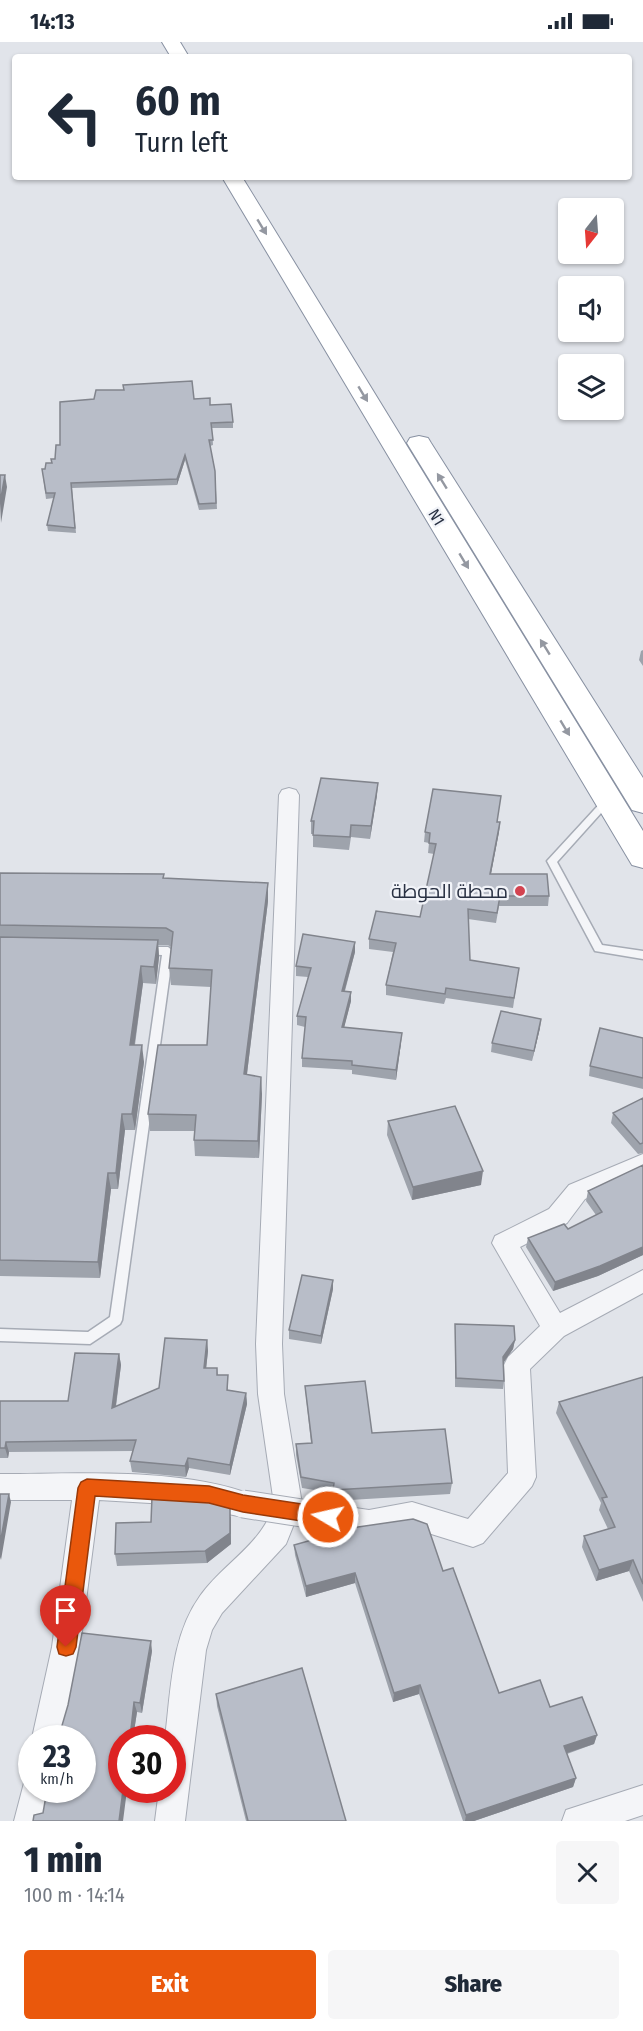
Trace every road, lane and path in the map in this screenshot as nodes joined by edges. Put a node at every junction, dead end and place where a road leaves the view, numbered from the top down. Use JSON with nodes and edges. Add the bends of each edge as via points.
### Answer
{"nodes":[{"id":1,"x":234,"y":180,"type":"edge"},
{"id":2,"x":256,"y":180,"type":"edge"},
{"id":3,"x":289,"y":795,"type":"dead end"},
{"id":4,"x":608,"y":800,"type":"junction"},
{"id":5,"x":643,"y":803,"type":"edge"},
{"id":6,"x":643,"y":857,"type":"edge"},
{"id":7,"x":135,"y":951,"type":"edge"},
{"id":8,"x":643,"y":955,"type":"edge"},
{"id":9,"x":643,"y":1164,"type":"edge"},
{"id":10,"x":643,"y":1281,"type":"edge"},
{"id":11,"x":555,"y":1328,"type":"junction"},
{"id":12,"x":0,"y":1335,"type":"edge"},
{"id":13,"x":0,"y":1486,"type":"edge"},
{"id":14,"x":87,"y":1488,"type":"junction"},
{"id":15,"x":50,"y":1725,"type":"edge"},
{"id":16,"x":643,"y":1800,"type":"edge"},
{"id":17,"x":33,"y":1803,"type":"edge"},
{"id":18,"x":29,"y":1821,"type":"edge"},
{"id":19,"x":170,"y":1821,"type":"edge"},
{"id":20,"x":577,"y":1821,"type":"edge"}],
"edges":[{"from":1,"to":4,"type":"highway","name":"N1","number":"N1","one_way":true},
{"from":5,"to":2,"type":"highway","number":"N1","one_way":true},
{"from":3,"to":19,"type":"street","via":[[269,1344],[271,1394],[288,1504],[277,1536],[213,1601],[199,1624],[191,1650]]},
{"from":4,"to":6,"type":"highway","name":"N1","number":"N1"},
{"from":4,"to":8,"type":"lane","via":[[552,861],[599,948]]},
{"from":7,"to":12,"type":"lane","via":[[168,951],[116,1320],[90,1338]]},
{"from":9,"to":11,"type":"street","via":[[578,1192],[558,1216],[504,1243]]},
{"from":10,"to":11,"type":"street"},
{"from":11,"to":14,"type":"street","bridge":true,"via":[[518,1365],[522,1477],[472,1534],[412,1515],[369,1523],[243,1504],[209,1494]]},
{"from":13,"to":14,"type":"street"},
{"from":14,"to":15,"type":"street","via":[[66,1647]]},
{"from":16,"to":20,"type":"street"},
{"from":17,"to":18,"type":"street"}]}
